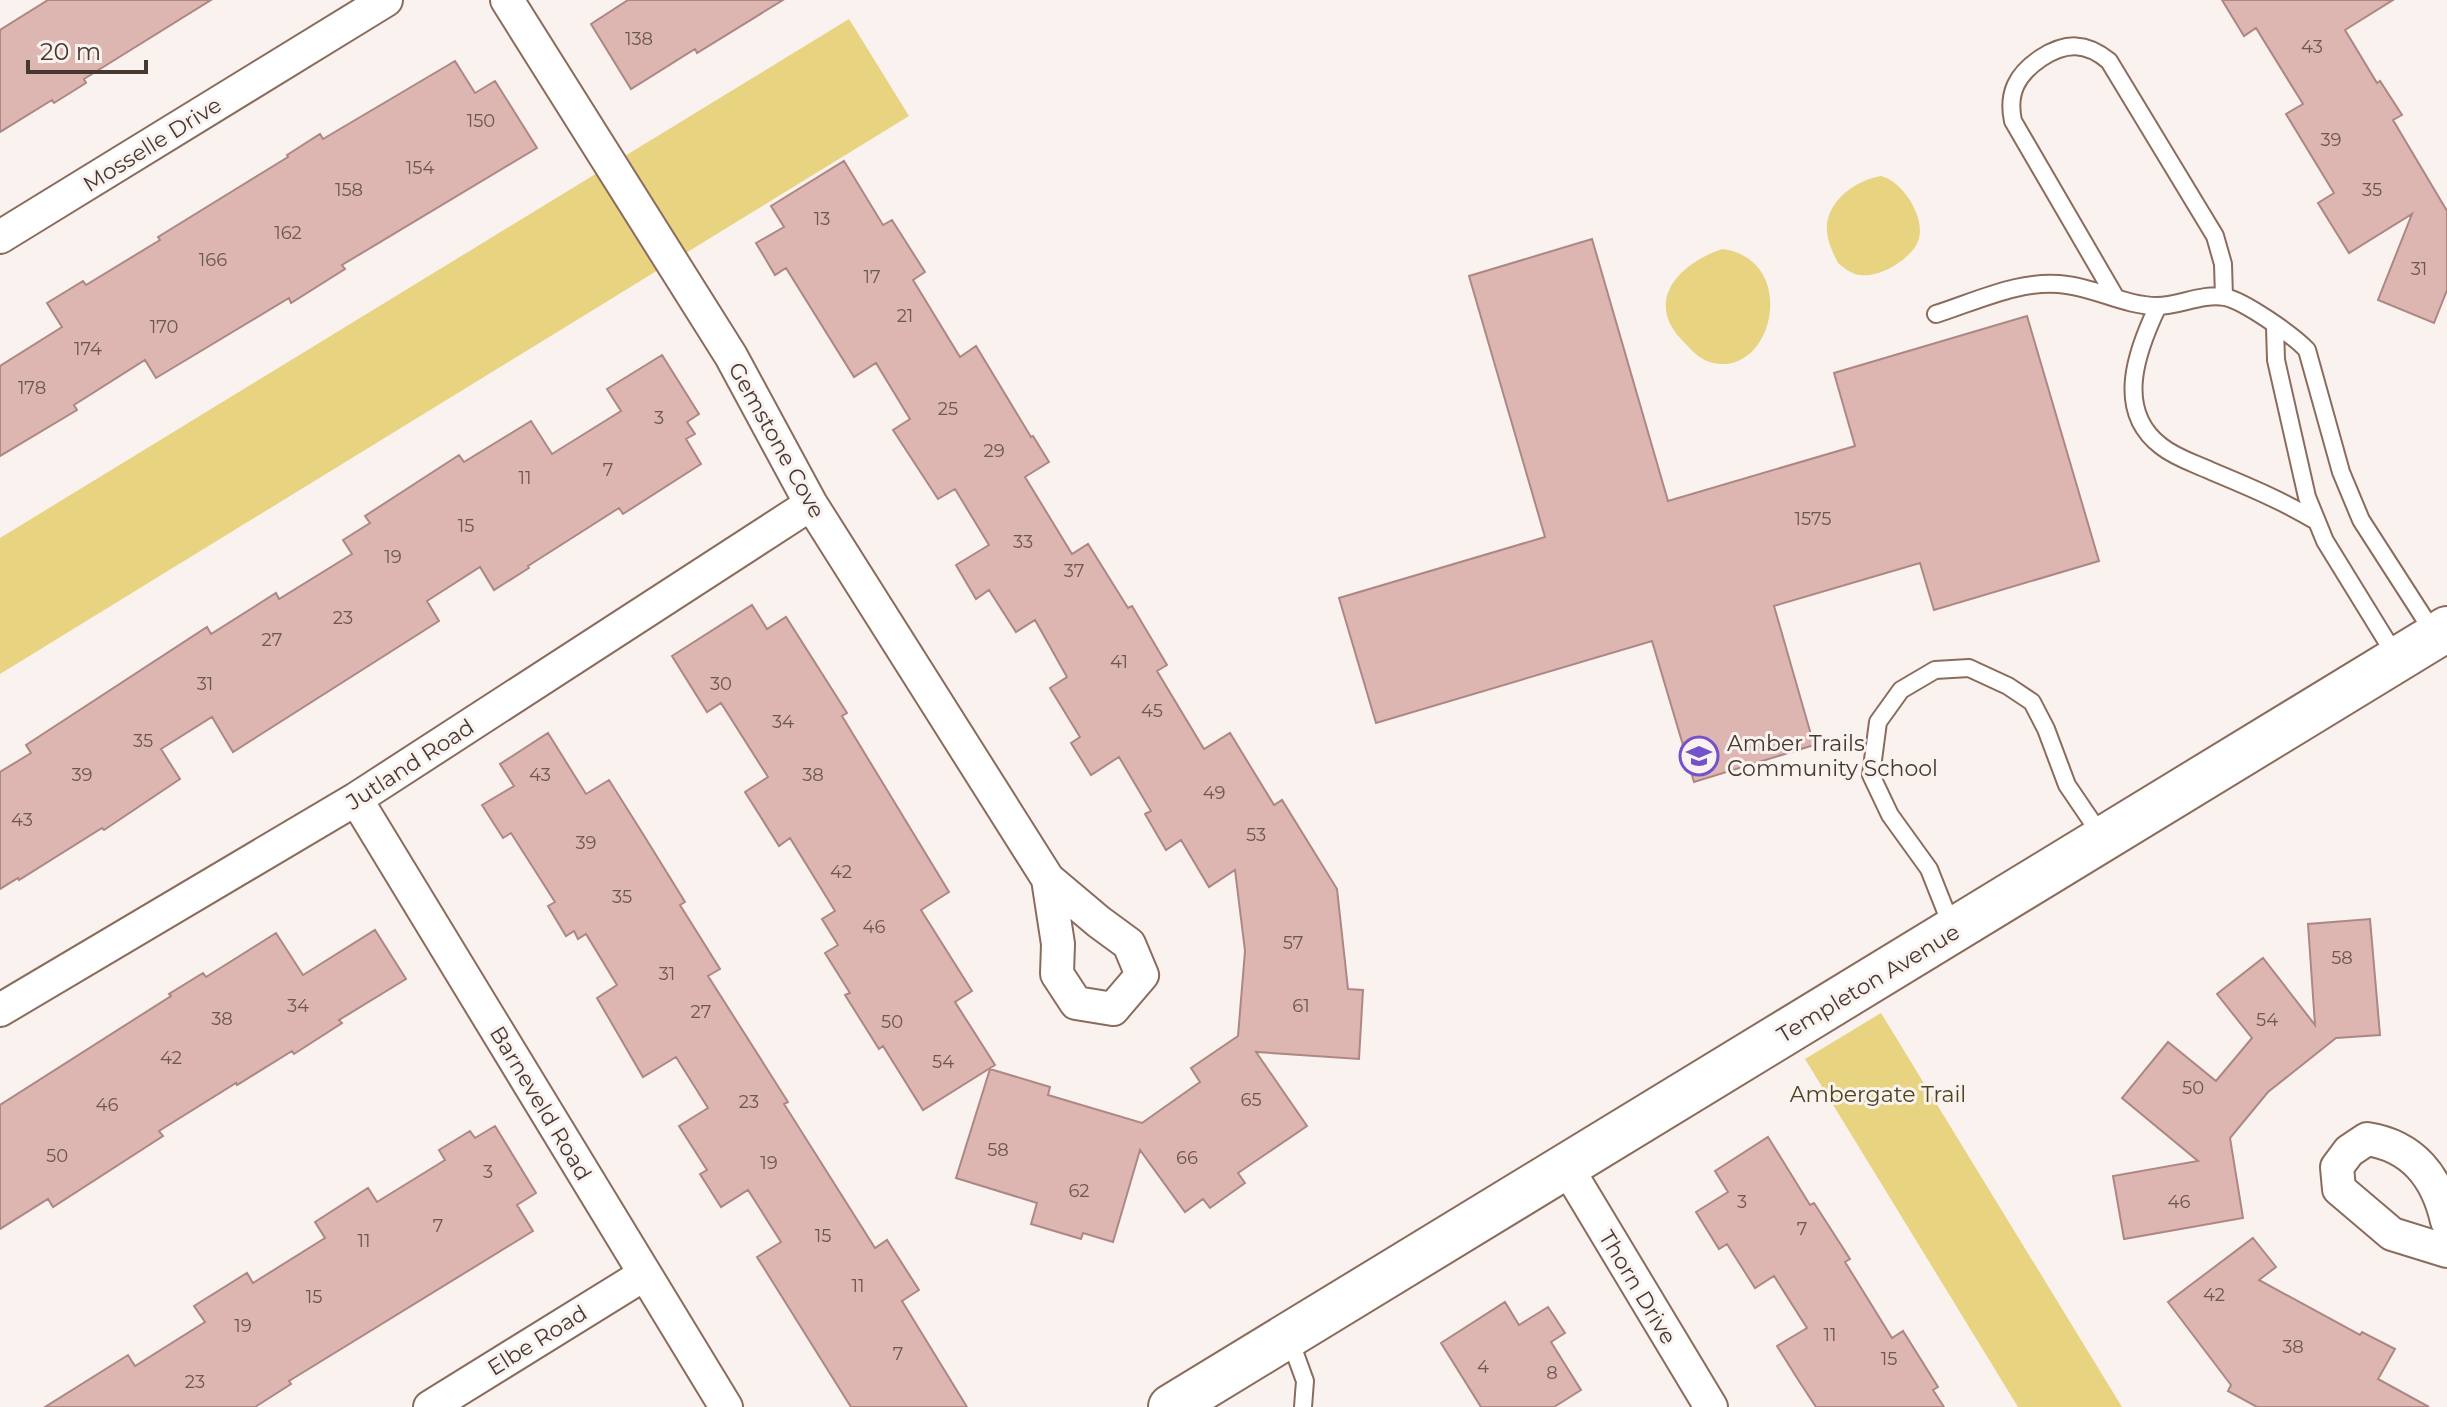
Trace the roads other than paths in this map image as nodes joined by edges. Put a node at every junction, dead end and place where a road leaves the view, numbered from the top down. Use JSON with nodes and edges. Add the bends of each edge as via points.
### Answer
{"nodes":[{"id":1,"x":386,"y":0,"type":"edge"},
{"id":2,"x":507,"y":0,"type":"edge"},
{"id":3,"x":0,"y":237,"type":"edge"},
{"id":4,"x":2224,"y":297,"type":"junction"},
{"id":5,"x":2116,"y":298,"type":"junction"},
{"id":6,"x":2158,"y":306,"type":"junction"},
{"id":7,"x":1936,"y":314,"type":"dead end"},
{"id":8,"x":2275,"y":327,"type":"junction"},
{"id":9,"x":811,"y":504,"type":"junction"},
{"id":10,"x":2316,"y":521,"type":"junction"},
{"id":11,"x":2441,"y":633,"type":"edge"},
{"id":12,"x":2398,"y":659,"type":"junction"},
{"id":13,"x":356,"y":799,"type":"junction"},
{"id":14,"x":2104,"y":839,"type":"junction"},
{"id":15,"x":1048,"y":879,"type":"dead end"},
{"id":16,"x":1954,"y":930,"type":"junction"},
{"id":17,"x":0,"y":1010,"type":"edge"},
{"id":18,"x":1566,"y":1166,"type":"junction"},
{"id":19,"x":2447,"y":1221,"type":"edge"},
{"id":20,"x":2447,"y":1251,"type":"edge"},
{"id":21,"x":645,"y":1274,"type":"junction"},
{"id":22,"x":1289,"y":1336,"type":"junction"},
{"id":23,"x":430,"y":1407,"type":"edge"},
{"id":24,"x":726,"y":1407,"type":"edge"},
{"id":25,"x":1171,"y":1407,"type":"edge"},
{"id":26,"x":1303,"y":1407,"type":"edge"},
{"id":27,"x":1711,"y":1407,"type":"edge"}],
"edges":[{"from":1,"to":3,"type":"street","name":"Mosselle Drive"},
{"from":2,"to":9,"type":"street","name":"Gemstone Cove","via":[[731,356]]},
{"from":4,"to":5,"type":"lane","via":[[2215,236],[2109,61],[2085,47],[2065,45],[2026,67],[2014,86],[2010,111]]},
{"from":4,"to":6,"type":"lane"},
{"from":4,"to":8,"type":"lane"},
{"from":5,"to":6,"type":"lane"},
{"from":5,"to":7,"type":"lane","via":[[2049,283]]},
{"from":6,"to":10,"type":"lane","via":[[2135,366],[2133,400],[2144,428],[2174,455]]},
{"from":8,"to":10,"type":"lane","via":[[2276,360],[2296,456]]},
{"from":8,"to":11,"type":"lane","via":[[2307,350],[2341,472],[2361,520]]},
{"from":9,"to":13,"type":"street","name":"Jutland Road"},
{"from":9,"to":15,"type":"street","name":"Gemstone Cove"},
{"from":10,"to":12,"type":"lane"},
{"from":11,"to":12,"type":"street","name":"Templeton Avenue"},
{"from":12,"to":14,"type":"street","name":"Templeton Avenue"},
{"from":13,"to":17,"type":"street","name":"Jutland Road"},
{"from":13,"to":21,"type":"street","name":"Barneveld Road"},
{"from":14,"to":16,"type":"street","name":"Templeton Avenue"},
{"from":14,"to":16,"type":"lane","via":[[2067,785],[2032,702],[1969,668],[1935,670],[1901,690],[1878,722],[1871,775],[1890,815],[1929,869]]},
{"from":16,"to":18,"type":"street","name":"Templeton Avenue"},
{"from":18,"to":22,"type":"street","name":"Templeton Avenue"},
{"from":18,"to":27,"type":"street","name":"Thorn Drive"},
{"from":19,"to":20,"type":"street","via":[[2439,1191],[2407,1151],[2367,1139],[2337,1167],[2339,1189],[2368,1216],[2392,1234]]},
{"from":21,"to":23,"type":"street","name":"Elbe Road"},
{"from":21,"to":24,"type":"street","name":"Barneveld Road"},
{"from":22,"to":25,"type":"street","name":"Templeton Avenue"},
{"from":22,"to":26,"type":"lane","via":[[1305,1381]]}]}
